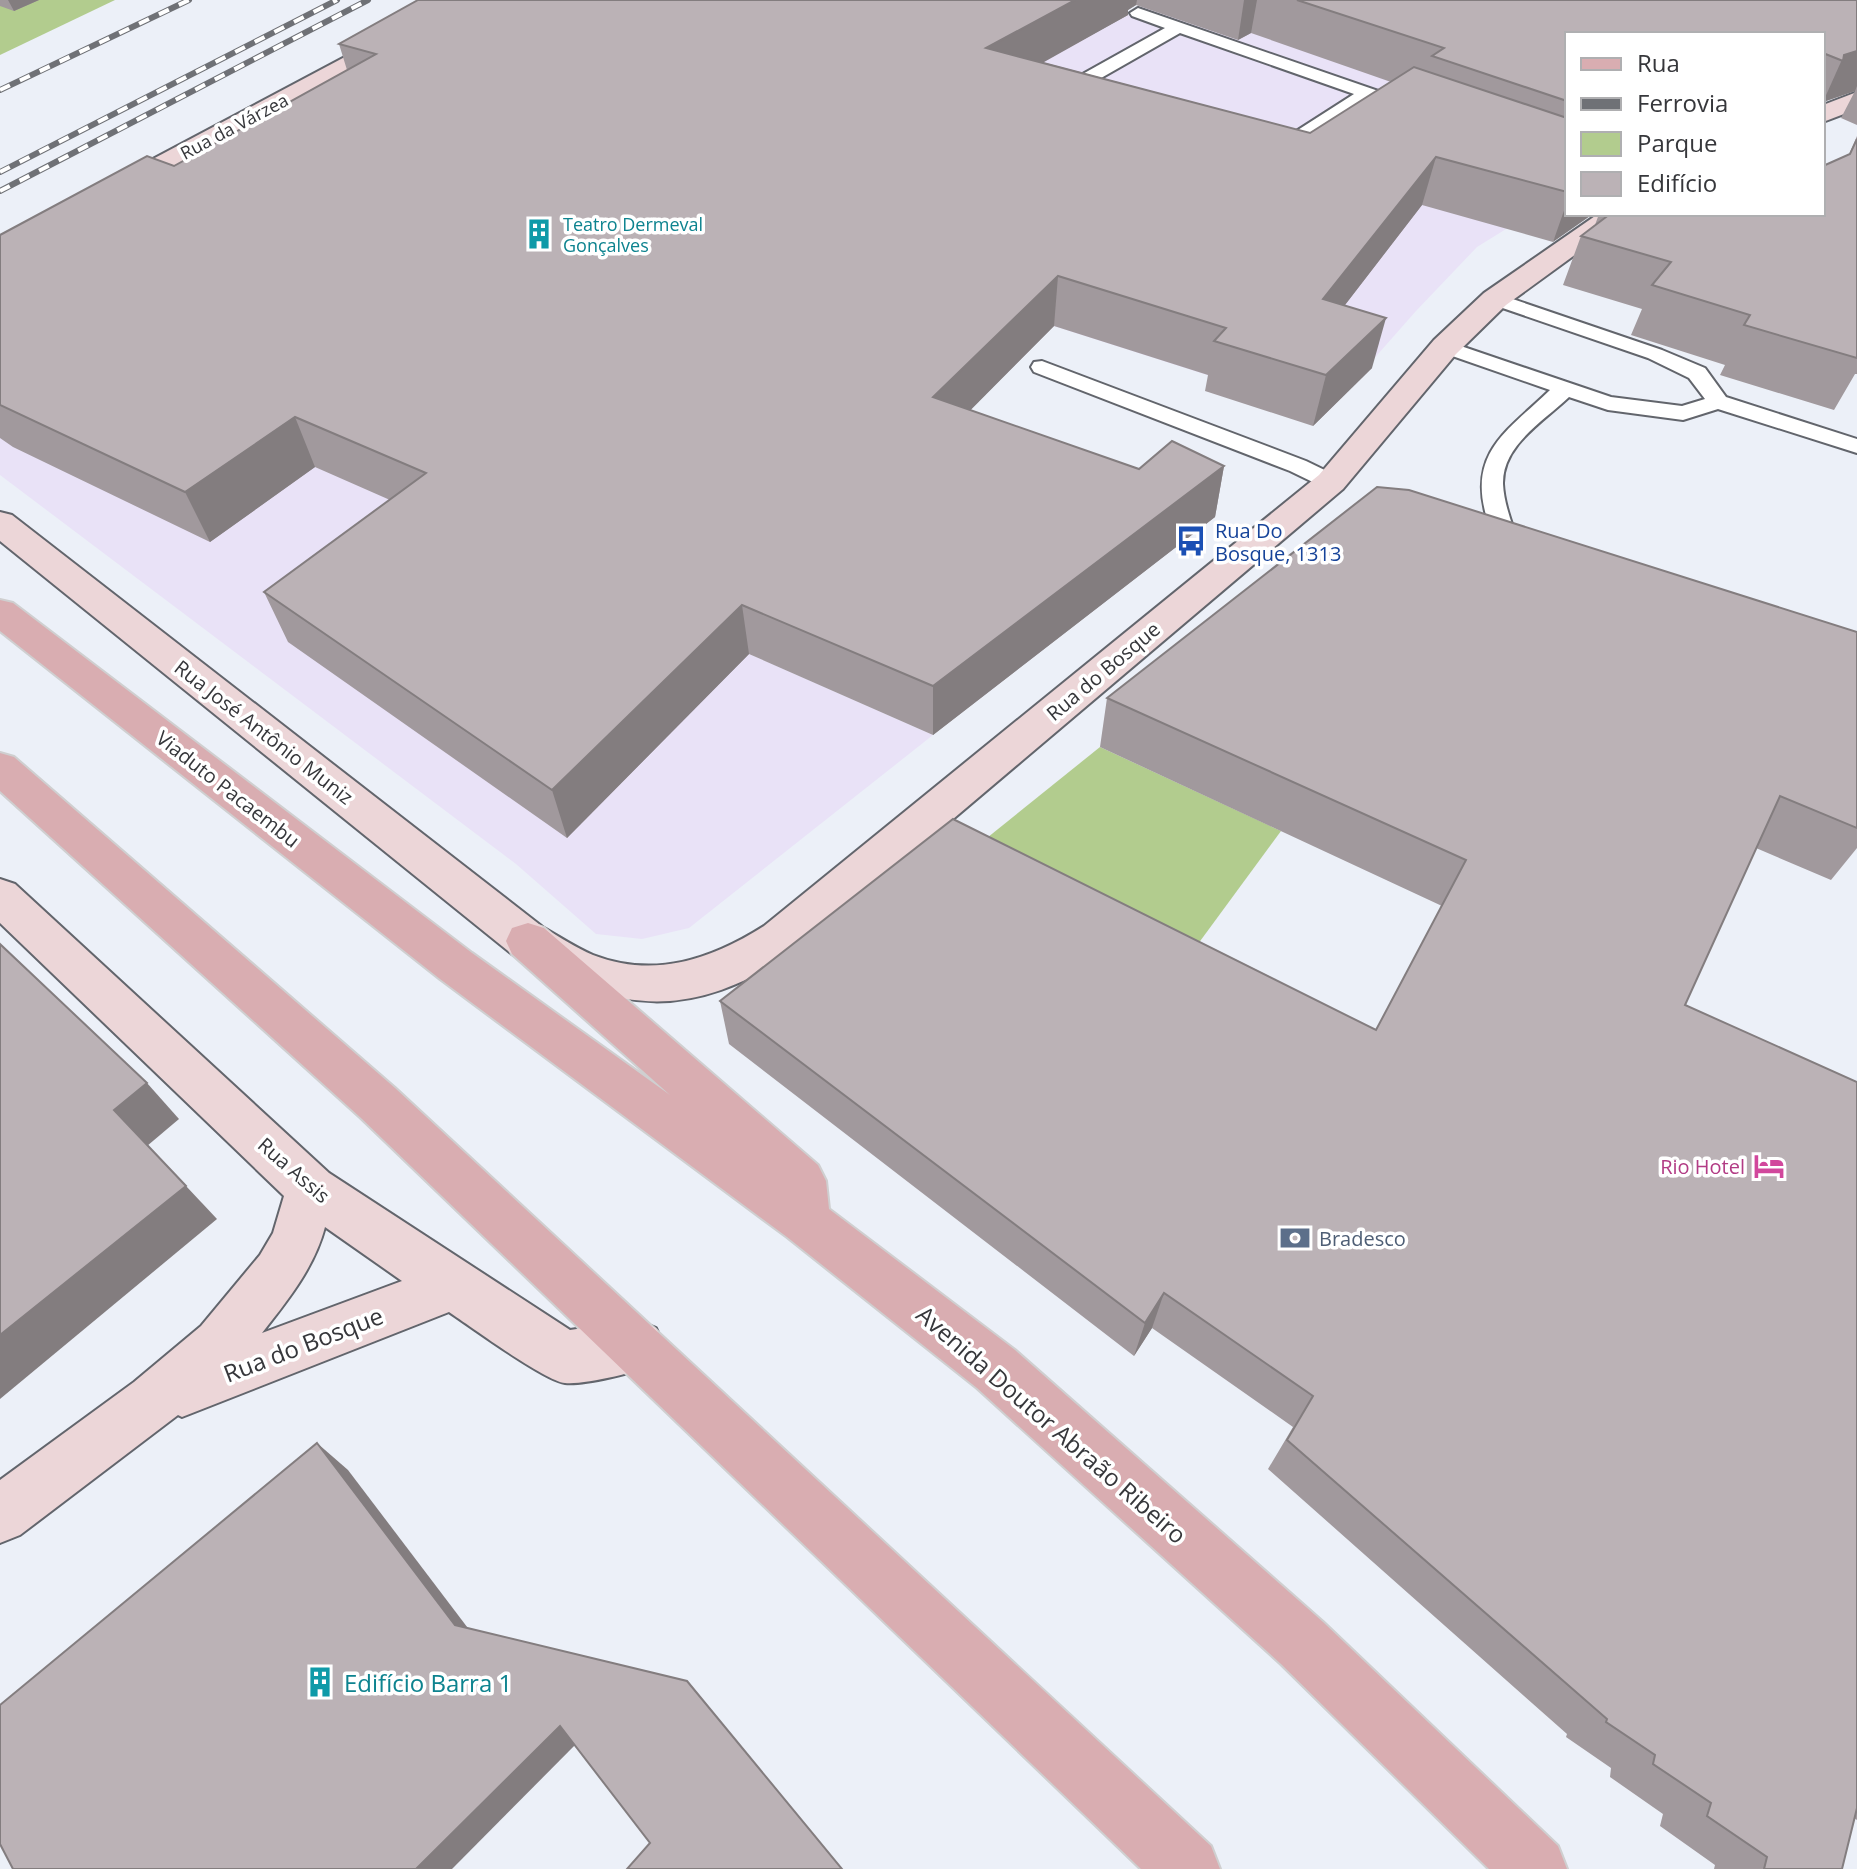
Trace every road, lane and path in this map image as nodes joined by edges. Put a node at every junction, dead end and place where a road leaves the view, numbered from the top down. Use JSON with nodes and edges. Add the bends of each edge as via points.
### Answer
{"nodes":[{"id":1,"x":469,"y":0,"type":"edge"},
{"id":2,"x":1138,"y":13,"type":"dead end"},
{"id":3,"x":1179,"y":27,"type":"junction"},
{"id":4,"x":1367,"y":93,"type":"junction"},
{"id":5,"x":1857,"y":100,"type":"edge"},
{"id":6,"x":1087,"y":102,"type":"edge"},
{"id":7,"x":1424,"y":113,"type":"edge"},
{"id":8,"x":1825,"y":113,"type":"edge"},
{"id":9,"x":1255,"y":150,"type":"edge"},
{"id":10,"x":93,"y":202,"type":"edge"},
{"id":11,"x":1614,"y":216,"type":"edge"},
{"id":12,"x":1495,"y":299,"type":"junction"},
{"id":13,"x":1445,"y":347,"type":"junction"},
{"id":14,"x":1042,"y":367,"type":"dead end"},
{"id":15,"x":1564,"y":389,"type":"junction"},
{"id":16,"x":1718,"y":402,"type":"junction"},
{"id":17,"x":1857,"y":446,"type":"edge"},
{"id":18,"x":1345,"y":487,"type":"junction"},
{"id":19,"x":0,"y":523,"type":"edge"},
{"id":20,"x":1467,"y":531,"type":"edge"},
{"id":21,"x":1522,"y":549,"type":"joint"},
{"id":22,"x":0,"y":612,"type":"edge"},
{"id":23,"x":0,"y":768,"type":"edge"},
{"id":24,"x":0,"y":896,"type":"edge"},
{"id":25,"x":528,"y":941,"type":"junction"},
{"id":26,"x":456,"y":966,"type":"joint"},
{"id":27,"x":311,"y":1189,"type":"junction"},
{"id":28,"x":805,"y":1221,"type":"junction"},
{"id":29,"x":453,"y":1286,"type":"junction"},
{"id":30,"x":637,"y":1346,"type":"junction"},
{"id":31,"x":153,"y":1401,"type":"junction"},
{"id":32,"x":0,"y":1515,"type":"edge"},
{"id":33,"x":1188,"y":1869,"type":"edge"},
{"id":34,"x":1535,"y":1869,"type":"edge"}],
"edges":[{"from":1,"to":10,"type":"street","name":"Rua da Várzea"},
{"from":2,"to":3,"type":"lane"},
{"from":3,"to":4,"type":"lane"},
{"from":3,"to":6,"type":"lane","via":[[1053,92]]},
{"from":4,"to":7,"type":"lane"},
{"from":4,"to":9,"type":"lane","via":[[1282,148]]},
{"from":5,"to":8,"type":"street"},
{"from":11,"to":12,"type":"street","name":"Rua do Bosque"},
{"from":12,"to":13,"type":"street","name":"Rua do Bosque"},
{"from":12,"to":16,"type":"lane","via":[[1697,373]]},
{"from":13,"to":15,"type":"lane"},
{"from":13,"to":18,"type":"street","name":"Rua do Bosque"},
{"from":14,"to":18,"type":"lane"},
{"from":15,"to":16,"type":"lane","via":[[1608,403],[1683,413]]},
{"from":15,"to":21,"type":"lane","via":[[1520,427],[1502,451],[1491,480]]},
{"from":16,"to":17,"type":"lane"},
{"from":18,"to":25,"type":"street","name":"Rua do Bosque","via":[[743,964],[671,984],[625,983],[585,971]]},
{"from":19,"to":25,"type":"street","name":"Rua José Antônio Muniz"},
{"from":20,"to":21,"type":"street"},
{"from":22,"to":26,"type":"main road","name":"Viaduto Pacaembu"},
{"from":23,"to":30,"type":"main road","via":[[332,1062]]},
{"from":24,"to":27,"type":"street","name":"Rua Assis"},
{"from":25,"to":28,"type":"main road","via":[[801,1181]]},
{"from":26,"to":28,"type":"main road","name":"Avenida Doutor Abraão Ribeiro"},
{"from":27,"to":29,"type":"street","name":"Rua Assis"},
{"from":27,"to":31,"type":"street","name":"Rua do Bosque","via":[[296,1242],[278,1272],[220,1344]]},
{"from":28,"to":34,"type":"main road","name":"Avenida Doutor Abraão Ribeiro","via":[[996,1369],[1302,1643]]},
{"from":29,"to":30,"type":"street","name":"Rua Assis","via":[[565,1357]]},
{"from":29,"to":31,"type":"street","name":"Rua do Bosque"},
{"from":30,"to":33,"type":"main road"},
{"from":31,"to":32,"type":"street","name":"Rua do Bosque"}]}
